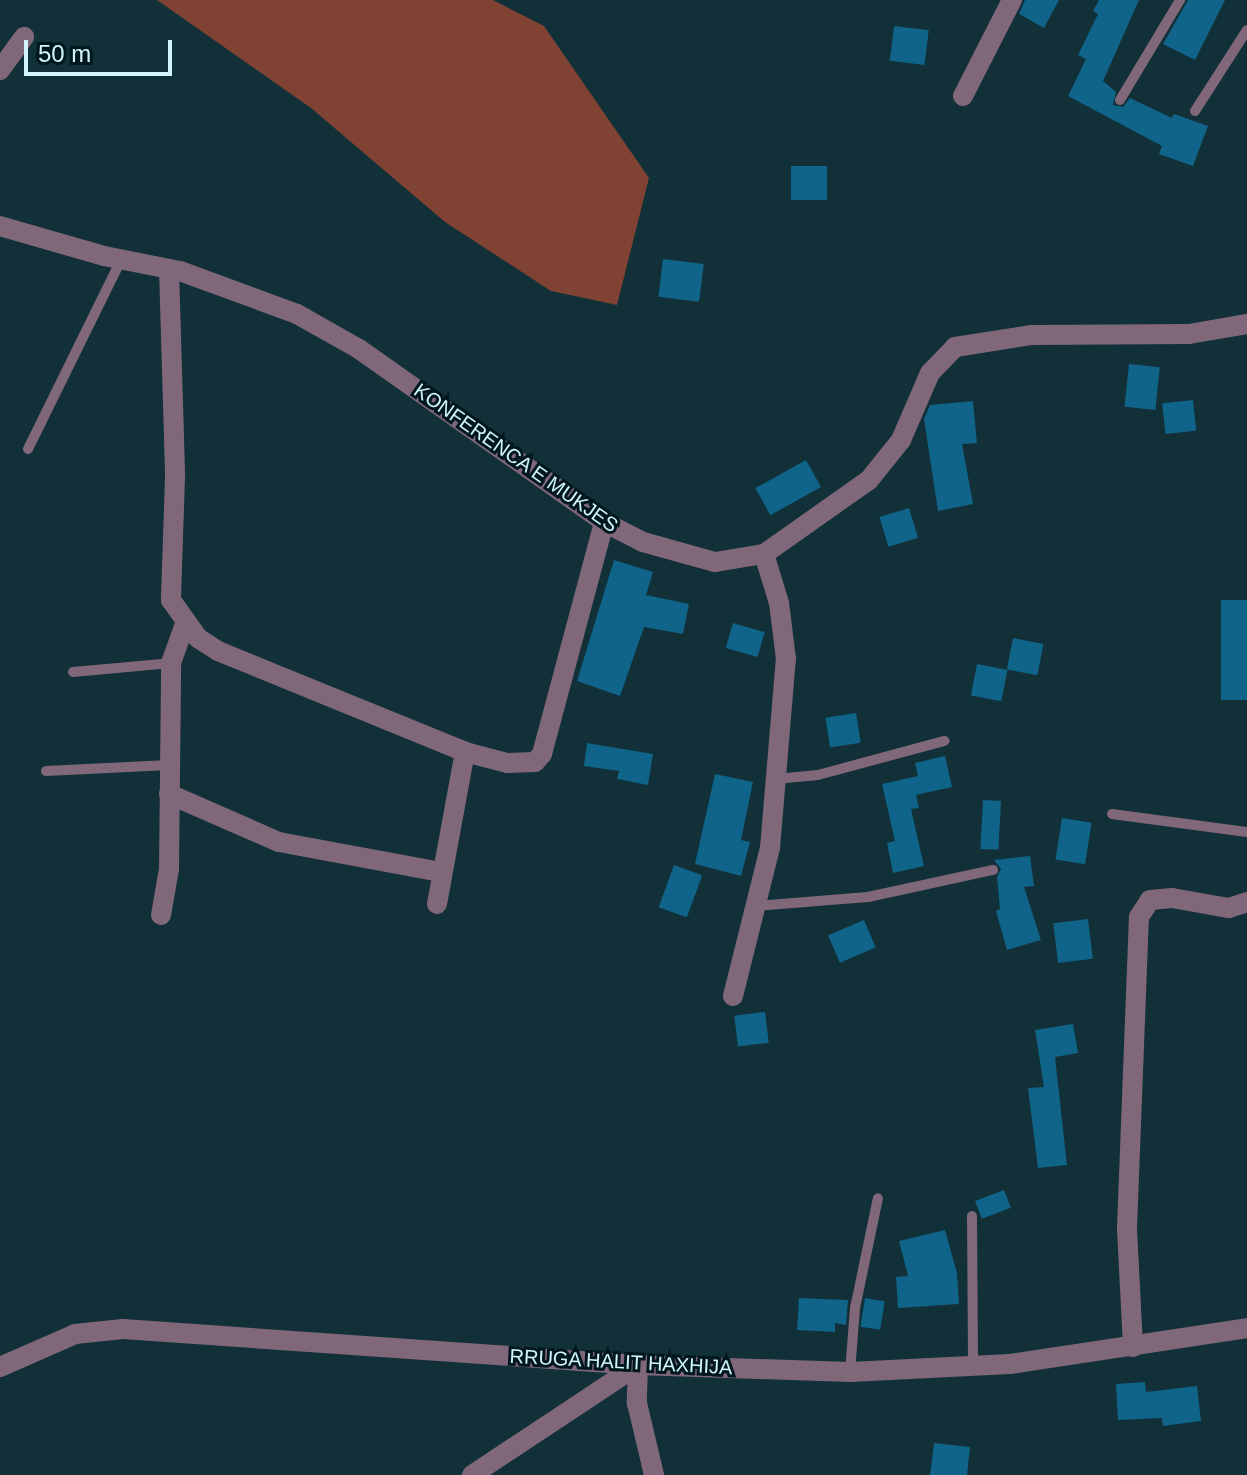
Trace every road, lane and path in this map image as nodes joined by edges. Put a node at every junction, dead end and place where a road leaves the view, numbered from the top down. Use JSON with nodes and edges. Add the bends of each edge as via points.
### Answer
{"nodes":[{"id":1,"x":1012,"y":0,"type":"edge"},
{"id":2,"x":1180,"y":0,"type":"edge"},
{"id":3,"x":1247,"y":30,"type":"edge"},
{"id":4,"x":24,"y":37,"type":"dead end"},
{"id":5,"x":0,"y":70,"type":"edge"},
{"id":6,"x":963,"y":96,"type":"dead end"},
{"id":7,"x":1120,"y":100,"type":"dead end"},
{"id":8,"x":1195,"y":111,"type":"dead end"},
{"id":9,"x":0,"y":226,"type":"edge"},
{"id":10,"x":121,"y":260,"type":"junction"},
{"id":11,"x":169,"y":269,"type":"junction"},
{"id":12,"x":1247,"y":324,"type":"edge"},
{"id":13,"x":28,"y":449,"type":"dead end"},
{"id":14,"x":604,"y":522,"type":"junction"},
{"id":15,"x":764,"y":554,"type":"junction"},
{"id":16,"x":185,"y":624,"type":"junction"},
{"id":17,"x":171,"y":663,"type":"junction"},
{"id":18,"x":73,"y":672,"type":"dead end"},
{"id":19,"x":944,"y":741,"type":"dead end"},
{"id":20,"x":465,"y":752,"type":"junction"},
{"id":21,"x":169,"y":765,"type":"junction"},
{"id":22,"x":46,"y":771,"type":"dead end"},
{"id":23,"x":776,"y":779,"type":"junction"},
{"id":24,"x":169,"y":794,"type":"junction"},
{"id":25,"x":1112,"y":814,"type":"dead end"},
{"id":26,"x":1247,"y":832,"type":"edge"},
{"id":27,"x":993,"y":870,"type":"dead end"},
{"id":28,"x":441,"y":872,"type":"junction"},
{"id":29,"x":1247,"y":902,"type":"edge"},
{"id":30,"x":437,"y":904,"type":"dead end"},
{"id":31,"x":756,"y":906,"type":"junction"},
{"id":32,"x":161,"y":915,"type":"dead end"},
{"id":33,"x":733,"y":996,"type":"dead end"},
{"id":34,"x":878,"y":1198,"type":"dead end"},
{"id":35,"x":972,"y":1216,"type":"dead end"},
{"id":36,"x":1247,"y":1328,"type":"edge"},
{"id":37,"x":1133,"y":1347,"type":"junction"},
{"id":38,"x":638,"y":1365,"type":"junction"},
{"id":39,"x":973,"y":1366,"type":"junction"},
{"id":40,"x":0,"y":1367,"type":"edge"},
{"id":41,"x":850,"y":1372,"type":"junction"},
{"id":42,"x":472,"y":1475,"type":"edge"},
{"id":43,"x":654,"y":1475,"type":"edge"}],
"edges":[{"from":1,"to":6,"type":"street"},
{"from":2,"to":7,"type":"lane"},
{"from":3,"to":8,"type":"lane"},
{"from":4,"to":5,"type":"street"},
{"from":9,"to":10,"type":"street","name":"KONFERENCA E MUKJES"},
{"from":10,"to":11,"type":"street","name":"KONFERENCA E MUKJES"},
{"from":10,"to":13,"type":"lane"},
{"from":11,"to":14,"type":"street","name":"KONFERENCA E MUKJES","via":[[317,324]]},
{"from":11,"to":16,"type":"street","via":[[175,477],[171,600]]},
{"from":12,"to":15,"type":"street","name":"KONFERENCA E MUKJES","via":[[1189,334],[1032,335],[955,347],[930,373],[888,461],[835,507]]},
{"from":14,"to":15,"type":"street","name":"KONFERENCA E MUKJES","via":[[643,542],[699,559],[731,561]]},
{"from":14,"to":20,"type":"street","via":[[542,754],[523,764]]},
{"from":15,"to":23,"type":"street","via":[[782,617],[786,659]]},
{"from":16,"to":17,"type":"street"},
{"from":16,"to":20,"type":"street","via":[[218,651]]},
{"from":17,"to":18,"type":"lane"},
{"from":17,"to":21,"type":"street"},
{"from":19,"to":23,"type":"lane","via":[[818,775]]},
{"from":20,"to":28,"type":"street"},
{"from":21,"to":22,"type":"lane"},
{"from":21,"to":24,"type":"street"},
{"from":23,"to":31,"type":"street","via":[[770,848]]},
{"from":24,"to":28,"type":"street","via":[[279,842]]},
{"from":24,"to":32,"type":"street","via":[[169,869]]},
{"from":25,"to":26,"type":"lane"},
{"from":27,"to":31,"type":"lane","via":[[868,897]]},
{"from":28,"to":30,"type":"street"},
{"from":29,"to":37,"type":"street","via":[[1229,908],[1172,898],[1150,900],[1139,917],[1127,1228]]},
{"from":31,"to":33,"type":"street"},
{"from":34,"to":41,"type":"lane","via":[[855,1308]]},
{"from":35,"to":39,"type":"lane"},
{"from":36,"to":37,"type":"street","name":"RRUGA HALIT HAXHIJA"},
{"from":37,"to":39,"type":"street","name":"RRUGA HALIT HAXHIJA"},
{"from":38,"to":40,"type":"street","name":"RRUGA HALIT HAXHIJA","via":[[123,1329],[75,1334]]},
{"from":38,"to":41,"type":"street","name":"RRUGA HALIT HAXHIJA"},
{"from":38,"to":42,"type":"street"},
{"from":38,"to":43,"type":"street","via":[[637,1403]]},
{"from":39,"to":41,"type":"street","name":"RRUGA HALIT HAXHIJA"}]}
